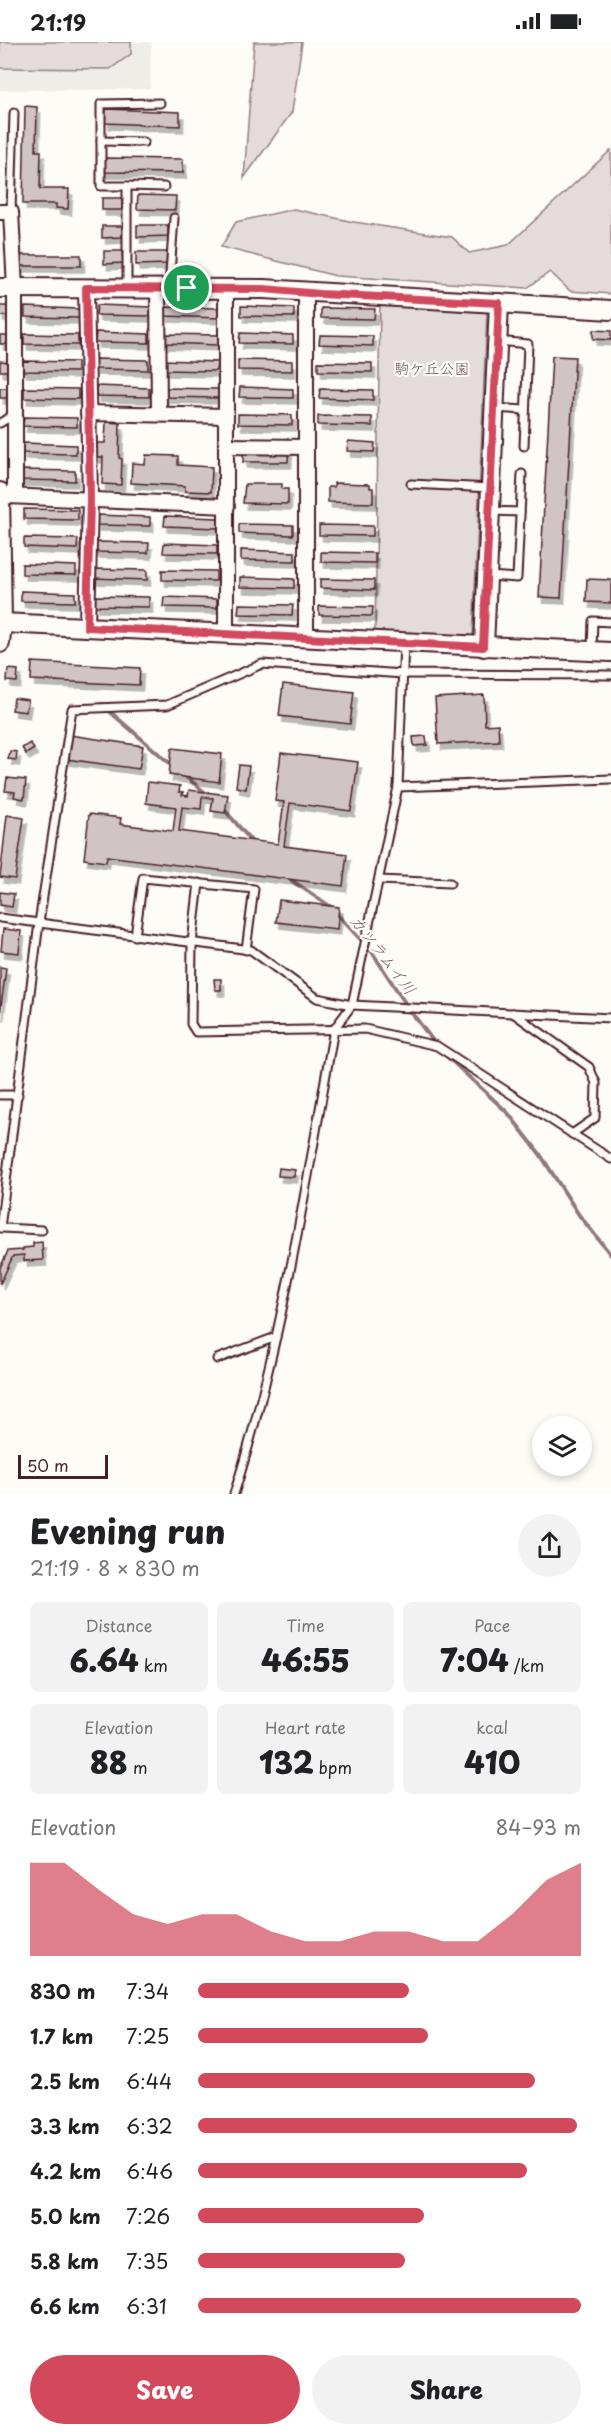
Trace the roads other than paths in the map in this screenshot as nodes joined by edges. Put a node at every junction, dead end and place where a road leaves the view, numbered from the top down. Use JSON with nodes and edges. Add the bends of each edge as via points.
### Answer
{"nodes":[{"id":1,"x":160,"y":103,"type":"dead end"},
{"id":2,"x":14,"y":113,"type":"dead end"},
{"id":3,"x":101,"y":141,"type":"junction"},
{"id":4,"x":144,"y":142,"type":"dead end"},
{"id":5,"x":127,"y":186,"type":"junction"},
{"id":6,"x":164,"y":187,"type":"dead end"},
{"id":7,"x":6,"y":212,"type":"edge"},
{"id":8,"x":174,"y":218,"type":"dead end"},
{"id":9,"x":8,"y":288,"type":"edge"},
{"id":10,"x":86,"y":288,"type":"junction"},
{"id":11,"x":127,"y":288,"type":"junction"},
{"id":12,"x":164,"y":288,"type":"junction"},
{"id":13,"x":226,"y":288,"type":"junction"},
{"id":14,"x":306,"y":292,"type":"junction"},
{"id":15,"x":499,"y":303,"type":"junction"},
{"id":16,"x":611,"y":310,"type":"edge"},
{"id":17,"x":498,"y":341,"type":"junction"},
{"id":18,"x":495,"y":408,"type":"junction"},
{"id":19,"x":525,"y":410,"type":"junction"},
{"id":20,"x":88,"y":413,"type":"junction"},
{"id":21,"x":15,"y":414,"type":"junction"},
{"id":22,"x":159,"y":414,"type":"junction"},
{"id":23,"x":226,"y":416,"type":"junction"},
{"id":24,"x":0,"y":423,"type":"edge"},
{"id":25,"x":227,"y":446,"type":"junction"},
{"id":26,"x":524,"y":446,"type":"dead end"},
{"id":27,"x":306,"y":447,"type":"junction"},
{"id":28,"x":522,"y":474,"type":"dead end"},
{"id":29,"x":411,"y":484,"type":"dead end"},
{"id":30,"x":491,"y":488,"type":"junction"},
{"id":31,"x":5,"y":495,"type":"edge"},
{"id":32,"x":90,"y":499,"type":"junction"},
{"id":33,"x":227,"y":506,"type":"junction"},
{"id":34,"x":490,"y":511,"type":"junction"},
{"id":35,"x":520,"y":512,"type":"junction"},
{"id":36,"x":1,"y":561,"type":"edge"},
{"id":37,"x":487,"y":576,"type":"junction"},
{"id":38,"x":611,"y":622,"type":"edge"},
{"id":39,"x":87,"y":627,"type":"junction"},
{"id":40,"x":1,"y":632,"type":"edge"},
{"id":41,"x":226,"y":634,"type":"junction"},
{"id":42,"x":306,"y":638,"type":"junction"},
{"id":43,"x":404,"y":643,"type":"junction"},
{"id":44,"x":483,"y":647,"type":"junction"},
{"id":45,"x":592,"y":651,"type":"junction"},
{"id":46,"x":611,"y":652,"type":"edge"},
{"id":47,"x":403,"y":674,"type":"junction"},
{"id":48,"x":611,"y":675,"type":"edge"},
{"id":49,"x":611,"y":780,"type":"edge"},
{"id":50,"x":398,"y":787,"type":"junction"},
{"id":51,"x":379,"y":880,"type":"junction"},
{"id":52,"x":199,"y":883,"type":"junction"},
{"id":53,"x":450,"y":883,"type":"dead end"},
{"id":54,"x":0,"y":918,"type":"edge"},
{"id":55,"x":39,"y":923,"type":"junction"},
{"id":56,"x":135,"y":936,"type":"junction"},
{"id":57,"x":192,"y":943,"type":"junction"},
{"id":58,"x":246,"y":950,"type":"junction"},
{"id":59,"x":352,"y":1005,"type":"junction"},
{"id":60,"x":513,"y":1013,"type":"junction"},
{"id":61,"x":611,"y":1018,"type":"edge"},
{"id":62,"x":334,"y":1029,"type":"junction"},
{"id":63,"x":0,"y":1095,"type":"edge"},
{"id":64,"x":18,"y":1095,"type":"junction"},
{"id":65,"x":572,"y":1134,"type":"junction"},
{"id":66,"x":611,"y":1159,"type":"edge"},
{"id":67,"x":4,"y":1176,"type":"edge"},
{"id":68,"x":1,"y":1228,"type":"edge"},
{"id":69,"x":42,"y":1230,"type":"dead end"},
{"id":70,"x":276,"y":1337,"type":"junction"},
{"id":71,"x":217,"y":1359,"type":"dead end"},
{"id":72,"x":234,"y":1494,"type":"edge"}],
"edges":[{"from":1,"to":3,"type":"lane","via":[[101,104]]},
{"from":2,"to":7,"type":"lane"},
{"from":3,"to":4,"type":"lane"},
{"from":3,"to":5,"type":"lane","via":[[101,186]]},
{"from":5,"to":6,"type":"lane"},
{"from":5,"to":11,"type":"lane"},
{"from":7,"to":9,"type":"street"},
{"from":8,"to":12,"type":"lane"},
{"from":9,"to":10,"type":"street"},
{"from":9,"to":21,"type":"street"},
{"from":10,"to":11,"type":"street"},
{"from":10,"to":20,"type":"street"},
{"from":11,"to":12,"type":"street"},
{"from":12,"to":13,"type":"street"},
{"from":12,"to":22,"type":"street"},
{"from":13,"to":14,"type":"street"},
{"from":13,"to":23,"type":"street"},
{"from":14,"to":15,"type":"street"},
{"from":14,"to":27,"type":"street"},
{"from":15,"to":16,"type":"street"},
{"from":15,"to":17,"type":"street"},
{"from":17,"to":18,"type":"street"},
{"from":17,"to":19,"type":"lane","via":[[528,344]]},
{"from":18,"to":19,"type":"lane"},
{"from":18,"to":30,"type":"street"},
{"from":19,"to":26,"type":"lane"},
{"from":20,"to":22,"type":"street"},
{"from":20,"to":32,"type":"street"},
{"from":21,"to":24,"type":"lane"},
{"from":21,"to":31,"type":"street"},
{"from":22,"to":23,"type":"street"},
{"from":23,"to":25,"type":"street"},
{"from":25,"to":27,"type":"street"},
{"from":25,"to":33,"type":"street"},
{"from":27,"to":42,"type":"street"},
{"from":28,"to":35,"type":"lane"},
{"from":29,"to":30,"type":"lane"},
{"from":30,"to":34,"type":"street"},
{"from":31,"to":32,"type":"street"},
{"from":31,"to":36,"type":"street"},
{"from":32,"to":33,"type":"street"},
{"from":32,"to":39,"type":"street"},
{"from":33,"to":41,"type":"street"},
{"from":34,"to":35,"type":"lane"},
{"from":34,"to":37,"type":"street"},
{"from":35,"to":37,"type":"lane","via":[[517,578]]},
{"from":36,"to":40,"type":"street"},
{"from":37,"to":44,"type":"street"},
{"from":38,"to":45,"type":"lane","via":[[593,621]]},
{"from":39,"to":40,"type":"street"},
{"from":39,"to":41,"type":"street"},
{"from":41,"to":42,"type":"street"},
{"from":42,"to":43,"type":"street"},
{"from":43,"to":44,"type":"street"},
{"from":43,"to":47,"type":"lane"},
{"from":44,"to":45,"type":"street"},
{"from":45,"to":46,"type":"street"},
{"from":47,"to":48,"type":"lane"},
{"from":47,"to":50,"type":"lane"},
{"from":47,"to":55,"type":"lane","via":[[261,664],[167,705],[72,709]]},
{"from":49,"to":50,"type":"lane"},
{"from":50,"to":51,"type":"lane"},
{"from":51,"to":53,"type":"lane"},
{"from":51,"to":59,"type":"lane"},
{"from":52,"to":56,"type":"lane","via":[[144,878]]},
{"from":52,"to":57,"type":"lane"},
{"from":52,"to":58,"type":"lane","via":[[254,889]]},
{"from":54,"to":55,"type":"lane"},
{"from":55,"to":56,"type":"lane"},
{"from":55,"to":64,"type":"lane"},
{"from":56,"to":57,"type":"lane"},
{"from":57,"to":58,"type":"lane"},
{"from":57,"to":62,"type":"lane","via":[[191,1024],[196,1032]]},
{"from":58,"to":59,"type":"lane","via":[[317,998]]},
{"from":59,"to":60,"type":"lane"},
{"from":59,"to":62,"type":"lane"},
{"from":60,"to":61,"type":"lane"},
{"from":60,"to":65,"type":"lane","via":[[589,1067],[596,1083],[595,1118]]},
{"from":62,"to":65,"type":"lane","via":[[364,1029],[438,1046]]},
{"from":62,"to":70,"type":"lane"},
{"from":63,"to":64,"type":"lane"},
{"from":64,"to":67,"type":"lane"},
{"from":65,"to":66,"type":"lane"},
{"from":67,"to":68,"type":"lane"},
{"from":68,"to":69,"type":"lane"},
{"from":70,"to":71,"type":"lane"},
{"from":70,"to":72,"type":"lane","via":[[256,1425]]}]}
